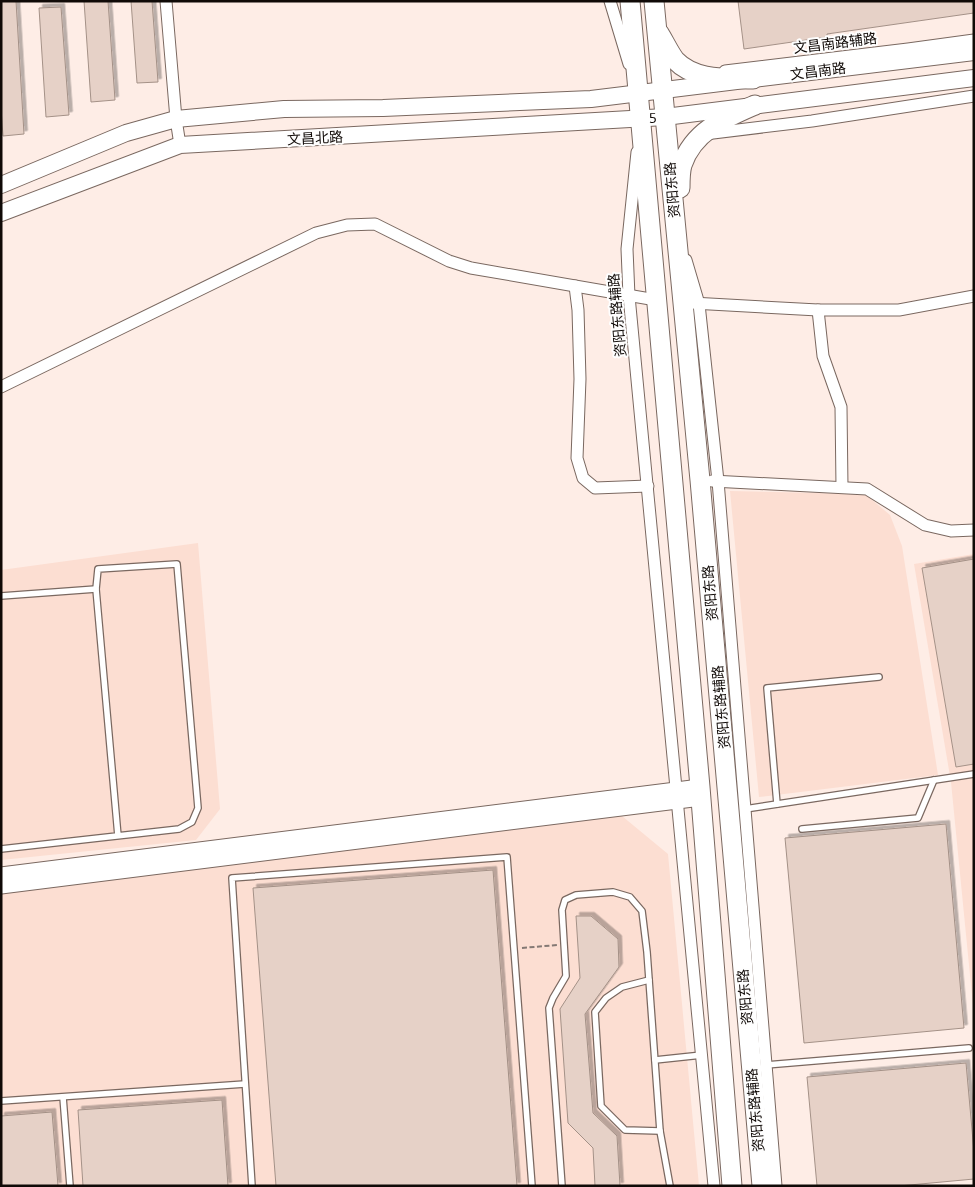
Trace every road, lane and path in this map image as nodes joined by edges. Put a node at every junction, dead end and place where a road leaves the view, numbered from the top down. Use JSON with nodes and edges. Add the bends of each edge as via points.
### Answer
{"nodes":[{"id":1,"x":166,"y":1,"type":"edge"},
{"id":2,"x":610,"y":1,"type":"edge"},
{"id":3,"x":630,"y":1,"type":"edge"},
{"id":4,"x":654,"y":1,"type":"edge"},
{"id":5,"x":658,"y":1,"type":"edge"},
{"id":6,"x":657,"y":28,"type":"junction"},
{"id":7,"x":974,"y":40,"type":"edge"},
{"id":8,"x":974,"y":52,"type":"edge"},
{"id":9,"x":700,"y":74,"type":"junction"},
{"id":10,"x":974,"y":78,"type":"edge"},
{"id":11,"x":753,"y":79,"type":"junction"},
{"id":12,"x":663,"y":91,"type":"junction"},
{"id":13,"x":638,"y":94,"type":"junction"},
{"id":14,"x":974,"y":96,"type":"edge"},
{"id":15,"x":756,"y":105,"type":"junction"},
{"id":16,"x":665,"y":116,"type":"junction"},
{"id":17,"x":176,"y":119,"type":"junction"},
{"id":18,"x":640,"y":119,"type":"junction"},
{"id":19,"x":701,"y":135,"type":"junction"},
{"id":20,"x":180,"y":145,"type":"junction"},
{"id":21,"x":1,"y":185,"type":"edge"},
{"id":22,"x":1,"y":213,"type":"edge"},
{"id":23,"x":676,"y":229,"type":"junction"},
{"id":24,"x":575,"y":286,"type":"junction"},
{"id":25,"x":629,"y":296,"type":"junction"},
{"id":26,"x":974,"y":296,"type":"edge"},
{"id":27,"x":656,"y":300,"type":"junction"},
{"id":28,"x":691,"y":303,"type":"junction"},
{"id":29,"x":818,"y":310,"type":"junction"},
{"id":30,"x":1,"y":387,"type":"edge"},
{"id":31,"x":709,"y":481,"type":"junction"},
{"id":32,"x":648,"y":486,"type":"junction"},
{"id":33,"x":842,"y":487,"type":"junction"},
{"id":34,"x":974,"y":530,"type":"edge"},
{"id":35,"x":96,"y":589,"type":"junction"},
{"id":36,"x":1,"y":596,"type":"edge"},
{"id":37,"x":879,"y":677,"type":"dead end"},
{"id":38,"x":974,"y":774,"type":"edge"},
{"id":39,"x":934,"y":780,"type":"junction"},
{"id":40,"x":701,"y":792,"type":"junction"},
{"id":41,"x":678,"y":795,"type":"junction"},
{"id":42,"x":777,"y":804,"type":"junction"},
{"id":43,"x":737,"y":810,"type":"junction"},
{"id":44,"x":802,"y":829,"type":"dead end"},
{"id":45,"x":118,"y":836,"type":"junction"},
{"id":46,"x":1,"y":849,"type":"edge"},
{"id":47,"x":1,"y":875,"type":"edge"},
{"id":48,"x":1,"y":886,"type":"edge"},
{"id":49,"x":564,"y":944,"type":"junction"},
{"id":50,"x":514,"y":948,"type":"junction"},
{"id":51,"x":649,"y":980,"type":"junction"},
{"id":52,"x":969,"y":1048,"type":"dead end"},
{"id":53,"x":721,"y":1053,"type":"junction"},
{"id":54,"x":702,"y":1055,"type":"junction"},
{"id":55,"x":655,"y":1060,"type":"junction"},
{"id":56,"x":759,"y":1066,"type":"junction"},
{"id":57,"x":245,"y":1084,"type":"junction"},
{"id":58,"x":63,"y":1096,"type":"junction"},
{"id":59,"x":1,"y":1101,"type":"edge"},
{"id":60,"x":660,"y":1131,"type":"junction"},
{"id":61,"x":70,"y":1186,"type":"edge"},
{"id":62,"x":252,"y":1186,"type":"edge"},
{"id":63,"x":532,"y":1186,"type":"edge"},
{"id":64,"x":562,"y":1186,"type":"edge"},
{"id":65,"x":670,"y":1186,"type":"edge"},
{"id":66,"x":714,"y":1186,"type":"edge"},
{"id":67,"x":732,"y":1186,"type":"edge"},
{"id":68,"x":762,"y":1186,"type":"edge"},
{"id":69,"x":776,"y":1186,"type":"edge"}],
"edges":[{"from":1,"to":17,"type":"street"},
{"from":2,"to":13,"type":"street"},
{"from":3,"to":13,"type":"main road","name":"资阳东路"},
{"from":4,"to":6,"type":"main road","name":"资阳东路"},
{"from":5,"to":6,"type":"street"},
{"from":6,"to":9,"type":"main road","via":[[675,60]]},
{"from":6,"to":12,"type":"main road","name":"资阳东路"},
{"from":7,"to":9,"type":"street","name":"文昌南路辅路"},
{"from":8,"to":11,"type":"main road","name":"文昌南路"},
{"from":9,"to":11,"type":"main road","via":[[711,78]]},
{"from":10,"to":15,"type":"main road","name":"文昌南路"},
{"from":11,"to":12,"type":"main road","name":"文昌南路"},
{"from":12,"to":13,"type":"main road","name":"文昌南路"},
{"from":12,"to":16,"type":"main road","name":"资阳东路"},
{"from":13,"to":17,"type":"main road","name":"文昌南路","via":[[590,100],[284,109]]},
{"from":13,"to":18,"type":"main road","name":"资阳东路"},
{"from":14,"to":19,"type":"street"},
{"from":15,"to":16,"type":"main road","name":"文昌南路"},
{"from":15,"to":19,"type":"main road"},
{"from":16,"to":18,"type":"main road","name":"5"},
{"from":16,"to":23,"type":"main road","name":"资阳东路"},
{"from":17,"to":20,"type":"street"},
{"from":17,"to":21,"type":"main road","name":"文昌南路","via":[[126,133]]},
{"from":18,"to":20,"type":"main road","name":"文昌北路"},
{"from":18,"to":25,"type":"street","name":"资阳东路辅路","via":[[627,249]]},
{"from":18,"to":27,"type":"main road","name":"资阳东路"},
{"from":19,"to":23,"type":"main road","via":[[689,148],[682,166]]},
{"from":20,"to":22,"type":"main road","name":"文昌北路"},
{"from":23,"to":28,"type":"main road","name":"资阳东路"},
{"from":24,"to":25,"type":"street"},
{"from":24,"to":30,"type":"street","via":[[471,268],[449,261],[375,224],[347,225],[316,233],[270,254]]},
{"from":24,"to":32,"type":"street","via":[[580,379],[577,458],[583,478],[595,488]]},
{"from":25,"to":27,"type":"street"},
{"from":25,"to":32,"type":"street","name":"资阳东路辅路"},
{"from":26,"to":29,"type":"street","via":[[898,310]]},
{"from":27,"to":40,"type":"main road","name":"资阳东路"},
{"from":28,"to":29,"type":"street"},
{"from":28,"to":31,"type":"main road","name":"资阳东路"},
{"from":29,"to":33,"type":"street","via":[[823,356],[841,407]]},
{"from":31,"to":33,"type":"street"},
{"from":31,"to":43,"type":"main road","name":"资阳东路"},
{"from":32,"to":41,"type":"street","name":"资阳东路辅路"},
{"from":33,"to":34,"type":"street","via":[[868,489],[925,524],[951,531]]},
{"from":35,"to":36,"type":"lane"},
{"from":35,"to":45,"type":"lane"},
{"from":35,"to":45,"type":"lane","via":[[98,569],[177,564],[198,808],[192,822],[179,829]]},
{"from":37,"to":42,"type":"lane","via":[[767,688]]},
{"from":38,"to":39,"type":"lane"},
{"from":39,"to":42,"type":"lane"},
{"from":39,"to":44,"type":"lane","via":[[918,818]]},
{"from":40,"to":41,"type":"street"},
{"from":40,"to":53,"type":"main road","name":"资阳东路"},
{"from":41,"to":47,"type":"street"},
{"from":41,"to":48,"type":"street"},
{"from":41,"to":54,"type":"street","name":"资阳东路辅路"},
{"from":42,"to":43,"type":"lane"},
{"from":43,"to":56,"type":"main road","name":"资阳东路"},
{"from":45,"to":46,"type":"lane"},
{"from":49,"to":50,"type":"path"},
{"from":49,"to":51,"type":"lane","via":[[562,910],[565,900],[576,895],[613,892],[630,897],[642,910]]},
{"from":49,"to":64,"type":"lane","via":[[566,976],[549,1008]]},
{"from":50,"to":57,"type":"lane","via":[[507,857],[232,878]]},
{"from":50,"to":63,"type":"lane"},
{"from":51,"to":55,"type":"lane"},
{"from":51,"to":60,"type":"lane","via":[[622,987],[606,998],[595,1012],[600,1106],[625,1130]]},
{"from":52,"to":56,"type":"lane"},
{"from":53,"to":54,"type":"street"},
{"from":53,"to":67,"type":"main road","name":"资阳东路"},
{"from":54,"to":55,"type":"lane"},
{"from":54,"to":66,"type":"street","name":"资阳东路辅路"},
{"from":55,"to":60,"type":"lane"},
{"from":56,"to":68,"type":"main road","name":"资阳东路"},
{"from":56,"to":69,"type":"street","name":"资阳东路辅路"},
{"from":57,"to":58,"type":"lane"},
{"from":57,"to":62,"type":"lane"},
{"from":58,"to":59,"type":"lane"},
{"from":58,"to":61,"type":"lane"},
{"from":60,"to":65,"type":"lane"}]}
